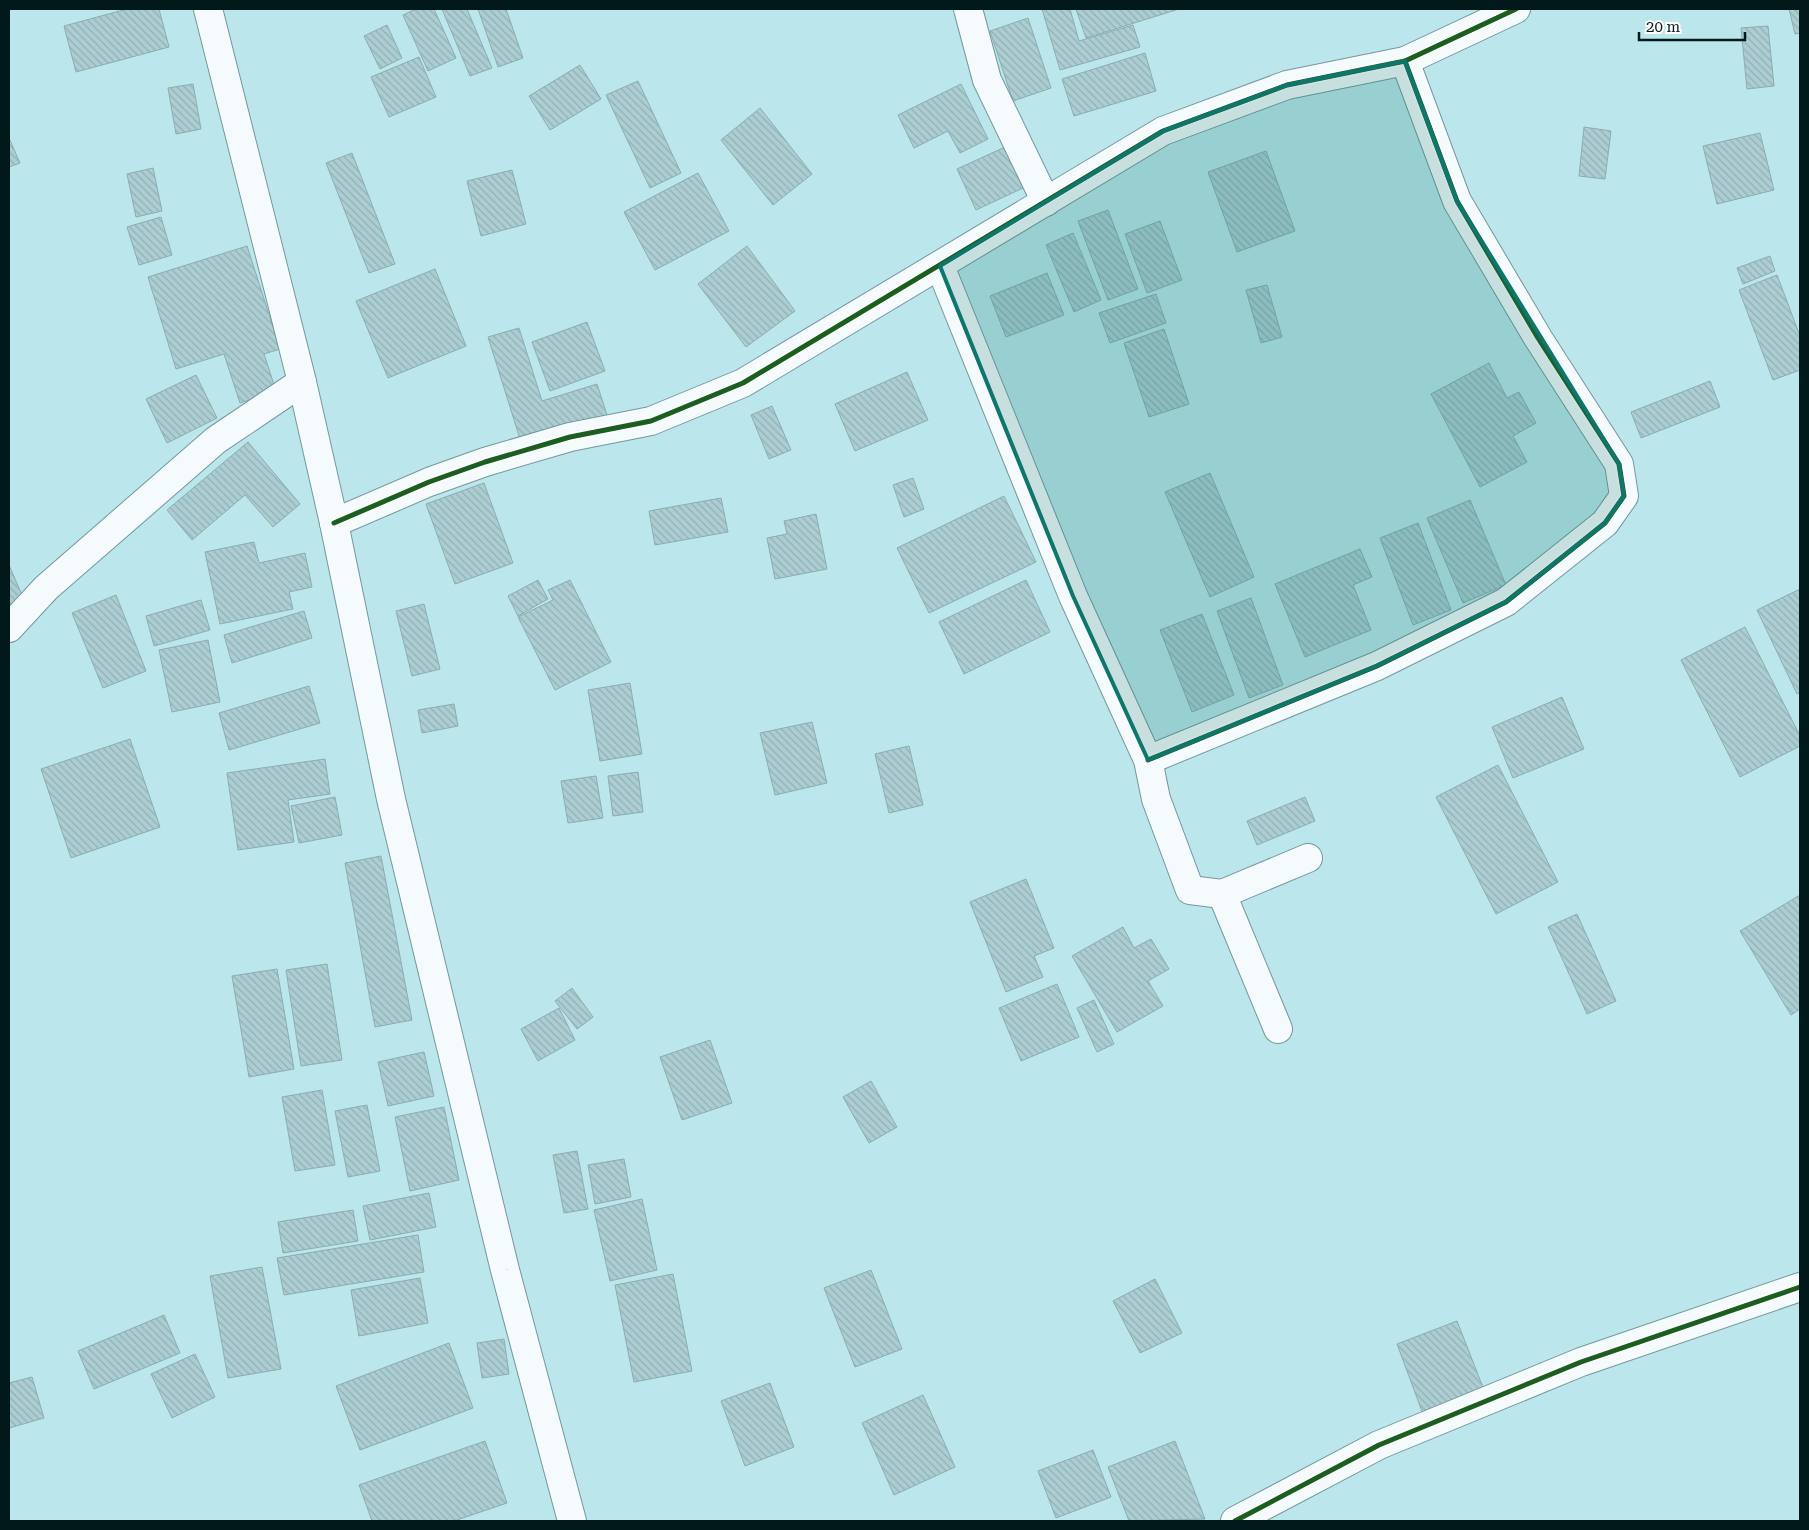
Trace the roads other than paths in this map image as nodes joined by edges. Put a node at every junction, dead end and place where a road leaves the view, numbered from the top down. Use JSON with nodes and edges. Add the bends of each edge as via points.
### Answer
{"nodes":[{"id":1,"x":208,"y":9,"type":"edge"},
{"id":2,"x":968,"y":9,"type":"edge"},
{"id":3,"x":1516,"y":9,"type":"edge"},
{"id":4,"x":1405,"y":61,"type":"junction"},
{"id":5,"x":1046,"y":202,"type":"junction"},
{"id":6,"x":940,"y":266,"type":"junction"},
{"id":7,"x":302,"y":382,"type":"junction"},
{"id":8,"x":334,"y":522,"type":"junction"},
{"id":9,"x":9,"y":628,"type":"edge"},
{"id":10,"x":1148,"y":760,"type":"junction"},
{"id":11,"x":1308,"y":858,"type":"dead end"},
{"id":12,"x":1222,"y":894,"type":"junction"},
{"id":13,"x":1278,"y":1029,"type":"dead end"},
{"id":14,"x":1800,"y":1287,"type":"edge"},
{"id":15,"x":572,"y":1521,"type":"edge"},
{"id":16,"x":1235,"y":1521,"type":"edge"}],
"edges":[{"from":1,"to":7,"type":"street"},
{"from":2,"to":5,"type":"street","via":[[987,80]]},
{"from":3,"to":4,"type":"street"},
{"from":4,"to":5,"type":"street","via":[[1287,85],[1163,131]]},
{"from":4,"to":10,"type":"street","via":[[1457,201],[1538,338],[1619,464],[1624,496],[1605,523],[1506,602],[1377,666]]},
{"from":5,"to":6,"type":"street"},
{"from":6,"to":8,"type":"street","via":[[743,383],[651,421],[570,437],[485,462]]},
{"from":6,"to":10,"type":"street","via":[[1073,596]]},
{"from":7,"to":8,"type":"street"},
{"from":7,"to":9,"type":"street","via":[[216,440],[46,588]]},
{"from":8,"to":15,"type":"street","via":[[391,799],[505,1270]]},
{"from":10,"to":12,"type":"street","via":[[1156,799],[1190,890]]},
{"from":11,"to":12,"type":"street"},
{"from":12,"to":13,"type":"street"},
{"from":14,"to":16,"type":"street","via":[[1571,1366],[1379,1446]]}]}
